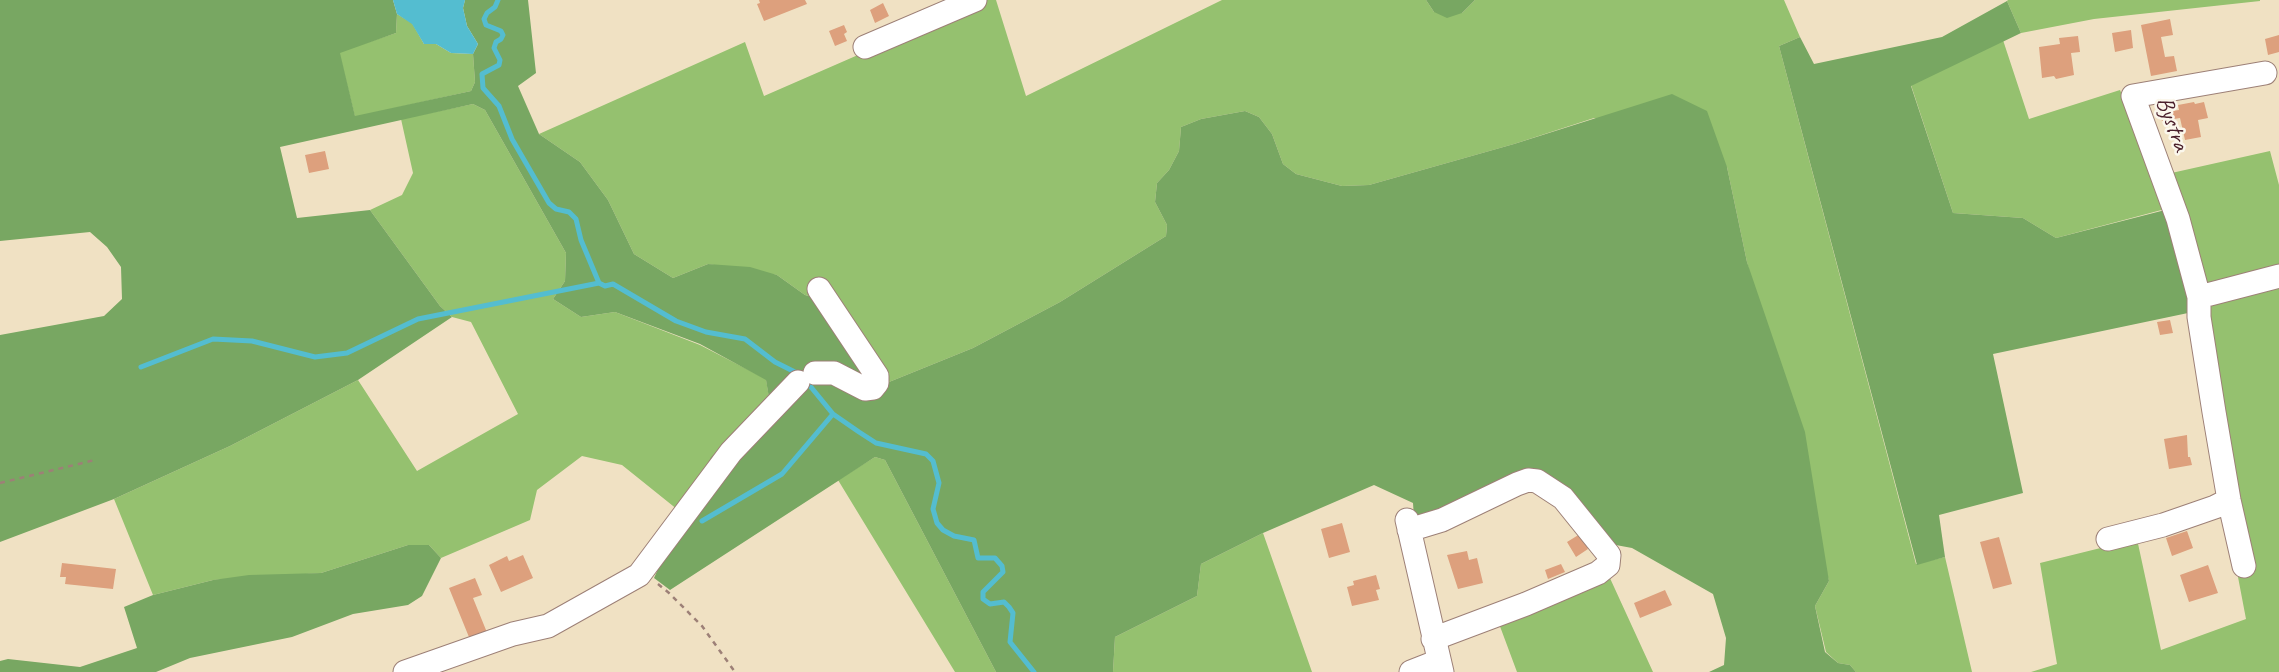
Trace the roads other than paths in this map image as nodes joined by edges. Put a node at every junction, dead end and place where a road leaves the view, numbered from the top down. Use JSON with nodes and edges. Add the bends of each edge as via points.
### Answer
{"nodes":[{"id":1,"x":975,"y":0,"type":"edge"},
{"id":2,"x":865,"y":47,"type":"dead end"},
{"id":3,"x":2265,"y":73,"type":"dead end"},
{"id":4,"x":2279,"y":276,"type":"edge"},
{"id":5,"x":819,"y":289,"type":"dead end"},
{"id":6,"x":2199,"y":297,"type":"junction"},
{"id":7,"x":2229,"y":500,"type":"junction"},
{"id":8,"x":2108,"y":539,"type":"dead end"},
{"id":9,"x":2244,"y":566,"type":"dead end"},
{"id":10,"x":1438,"y":657,"type":"edge"},
{"id":11,"x":405,"y":672,"type":"edge"},
{"id":12,"x":1411,"y":672,"type":"edge"}],
"edges":[{"from":1,"to":2,"type":"street"},
{"from":3,"to":6,"type":"street","name":"Bystra","via":[[2133,96],[2178,219]]},
{"from":4,"to":6,"type":"street"},
{"from":5,"to":11,"type":"street","via":[[877,376],[873,388],[865,389],[834,373],[806,377],[730,452],[639,575],[548,626]]},
{"from":6,"to":7,"type":"street","name":"Bystra"},
{"from":7,"to":8,"type":"street","via":[[2163,525]]},
{"from":7,"to":9,"type":"street","name":"Bystra"},
{"from":10,"to":10,"type":"street","via":[[1526,604],[1608,565],[1609,555],[1563,498],[1528,480],[1442,520],[1408,525]]},
{"from":10,"to":12,"type":"street"}]}
